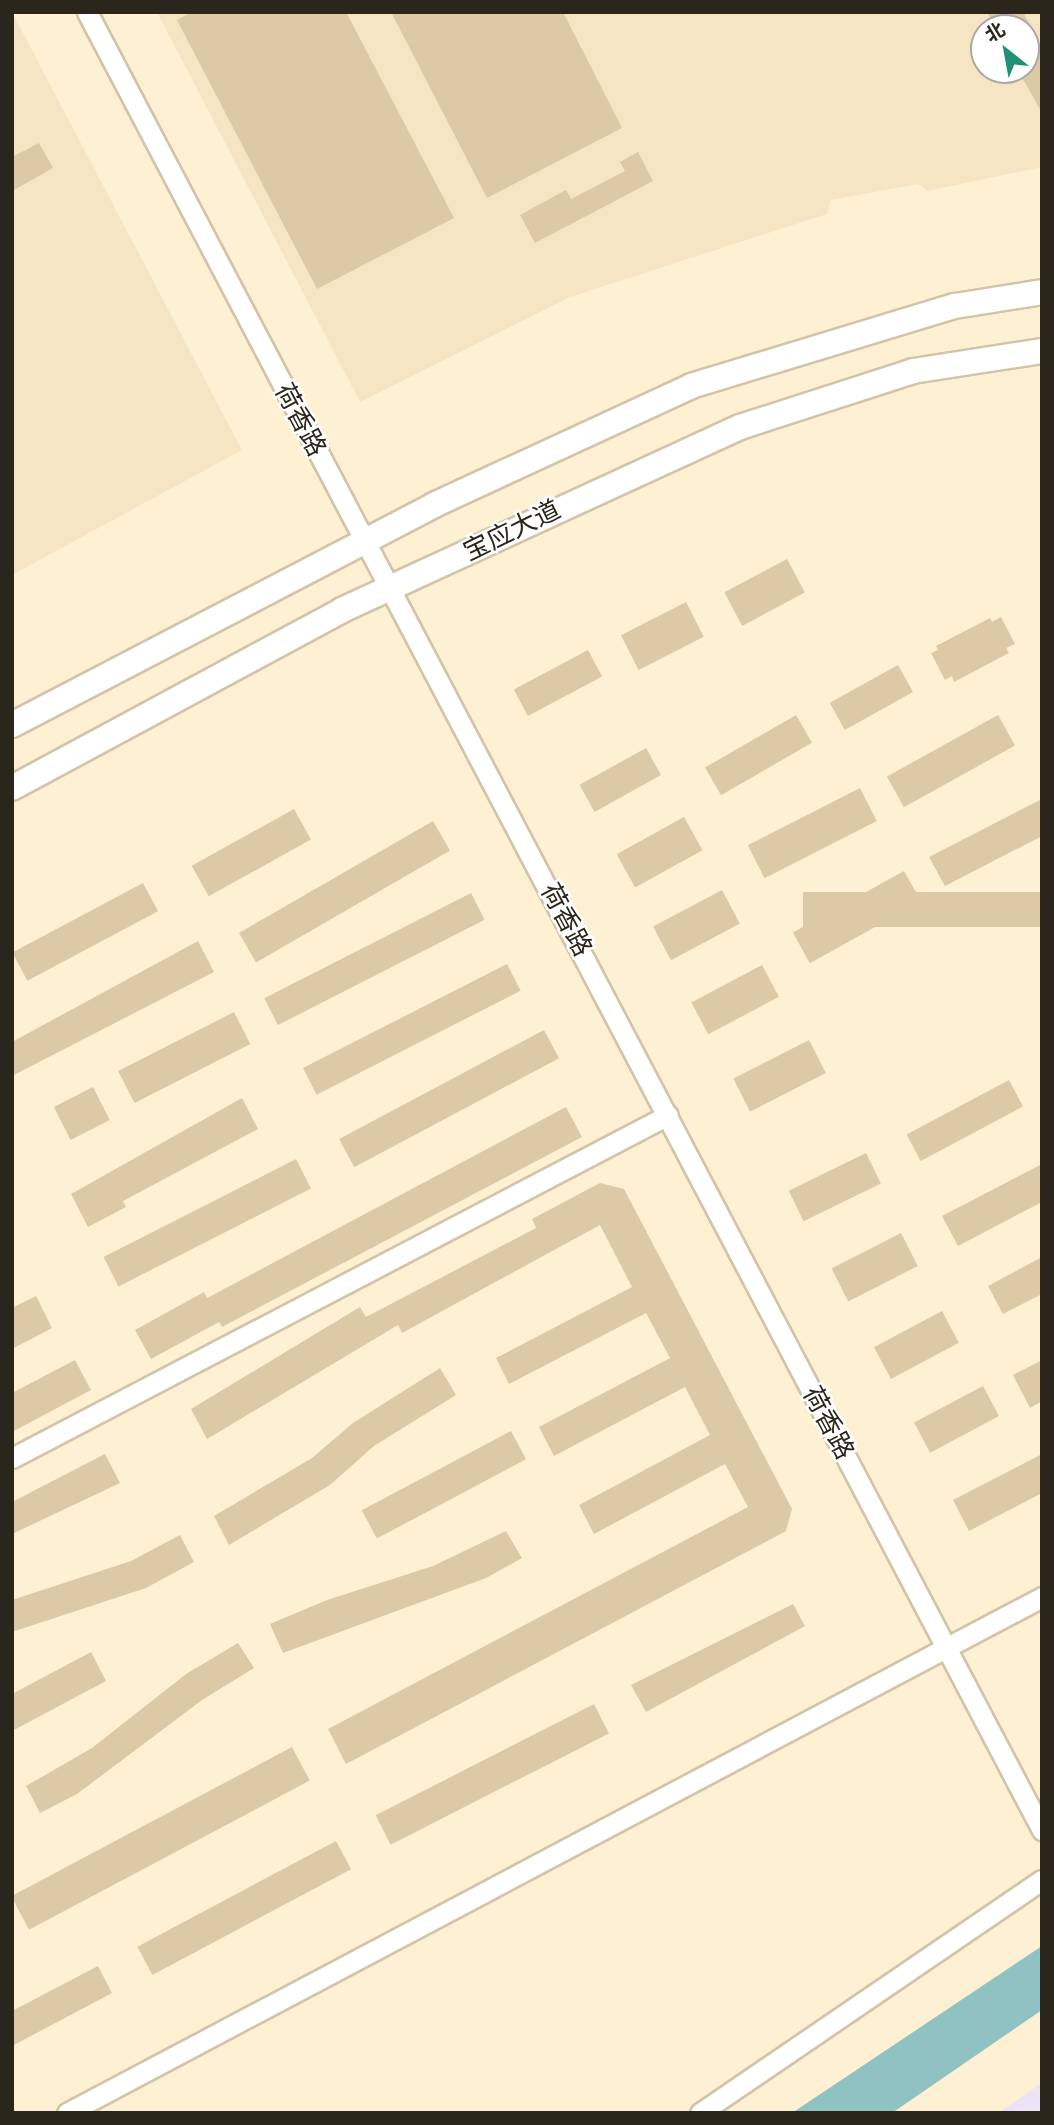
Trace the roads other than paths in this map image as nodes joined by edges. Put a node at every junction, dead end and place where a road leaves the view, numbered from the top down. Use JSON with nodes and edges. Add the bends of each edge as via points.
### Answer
{"nodes":[{"id":1,"x":87,"y":12,"type":"edge"},
{"id":2,"x":1042,"y":292,"type":"edge"},
{"id":3,"x":1042,"y":351,"type":"edge"},
{"id":4,"x":364,"y":541,"type":"junction"},
{"id":5,"x":393,"y":589,"type":"junction"},
{"id":6,"x":12,"y":725,"type":"edge"},
{"id":7,"x":12,"y":788,"type":"edge"},
{"id":8,"x":668,"y":1115,"type":"junction"},
{"id":9,"x":12,"y":1458,"type":"edge"},
{"id":10,"x":1042,"y":1597,"type":"edge"},
{"id":11,"x":945,"y":1648,"type":"junction"},
{"id":12,"x":1042,"y":1830,"type":"edge"},
{"id":13,"x":1042,"y":1881,"type":"edge"},
{"id":14,"x":67,"y":2113,"type":"edge"},
{"id":15,"x":700,"y":2113,"type":"edge"}],
"edges":[{"from":1,"to":4,"type":"street","name":"荷香路"},
{"from":2,"to":4,"type":"main road","via":[[955,306],[691,386]]},
{"from":3,"to":5,"type":"main road","name":"宝应大道","via":[[913,372],[740,427]]},
{"from":4,"to":5,"type":"street","name":"荷香路"},
{"from":4,"to":6,"type":"main road"},
{"from":5,"to":7,"type":"main road","name":"宝应大道","via":[[342,610]]},
{"from":5,"to":8,"type":"street","name":"荷香路"},
{"from":8,"to":9,"type":"street"},
{"from":8,"to":11,"type":"street","name":"荷香路"},
{"from":10,"to":11,"type":"street"},
{"from":11,"to":12,"type":"street","name":"荷香路"},
{"from":11,"to":14,"type":"street"},
{"from":13,"to":15,"type":"street"}]}
